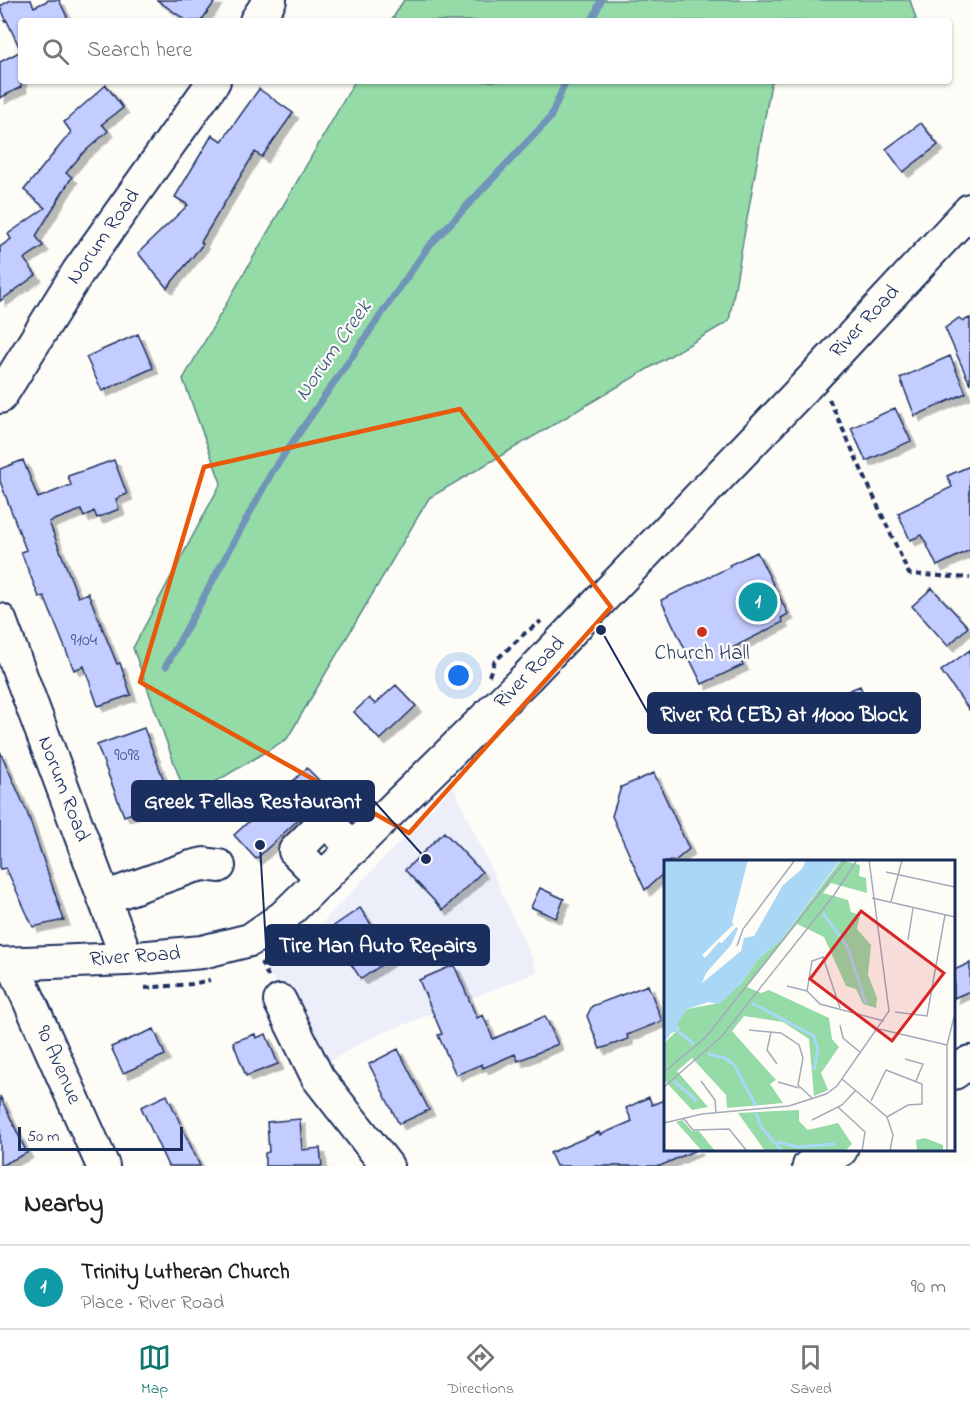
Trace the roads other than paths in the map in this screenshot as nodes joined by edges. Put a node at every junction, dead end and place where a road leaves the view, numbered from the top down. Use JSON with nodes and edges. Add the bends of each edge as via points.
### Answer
{"nodes":[{"id":1,"x":270,"y":0,"type":"edge"},
{"id":2,"x":258,"y":18,"type":"edge"},
{"id":3,"x":212,"y":84,"type":"edge"},
{"id":4,"x":970,"y":210,"type":"edge"},
{"id":5,"x":0,"y":397,"type":"edge"},
{"id":6,"x":0,"y":620,"type":"edge"},
{"id":7,"x":219,"y":866,"type":"dead end"},
{"id":8,"x":104,"y":898,"type":"junction"},
{"id":9,"x":127,"y":959,"type":"junction"},
{"id":10,"x":6,"y":964,"type":"edge"},
{"id":11,"x":280,"y":1001,"type":"road end"},
{"id":12,"x":970,"y":1062,"type":"edge"},
{"id":13,"x":955,"y":1072,"type":"edge"},
{"id":14,"x":838,"y":1151,"type":"edge"},
{"id":15,"x":103,"y":1166,"type":"edge"},
{"id":16,"x":387,"y":1166,"type":"edge"},
{"id":17,"x":809,"y":1166,"type":"edge"}],
"edges":[{"from":1,"to":2,"type":"street"},
{"from":3,"to":5,"type":"street","name":"Norum Road","via":[[78,272]]},
{"from":4,"to":9,"type":"street","name":"River Road","via":[[527,677],[283,917],[250,940],[202,952]]},
{"from":6,"to":8,"type":"street","name":"Norum Road"},
{"from":7,"to":8,"type":"street","via":[[191,867]]},
{"from":8,"to":9,"type":"street","name":"Norum Road"},
{"from":9,"to":10,"type":"street","name":"River Road"},
{"from":10,"to":15,"type":"street","name":"90 Avenue"},
{"from":11,"to":16,"type":"street","via":[[318,1078]]},
{"from":12,"to":13,"type":"street"},
{"from":14,"to":17,"type":"street"}]}
